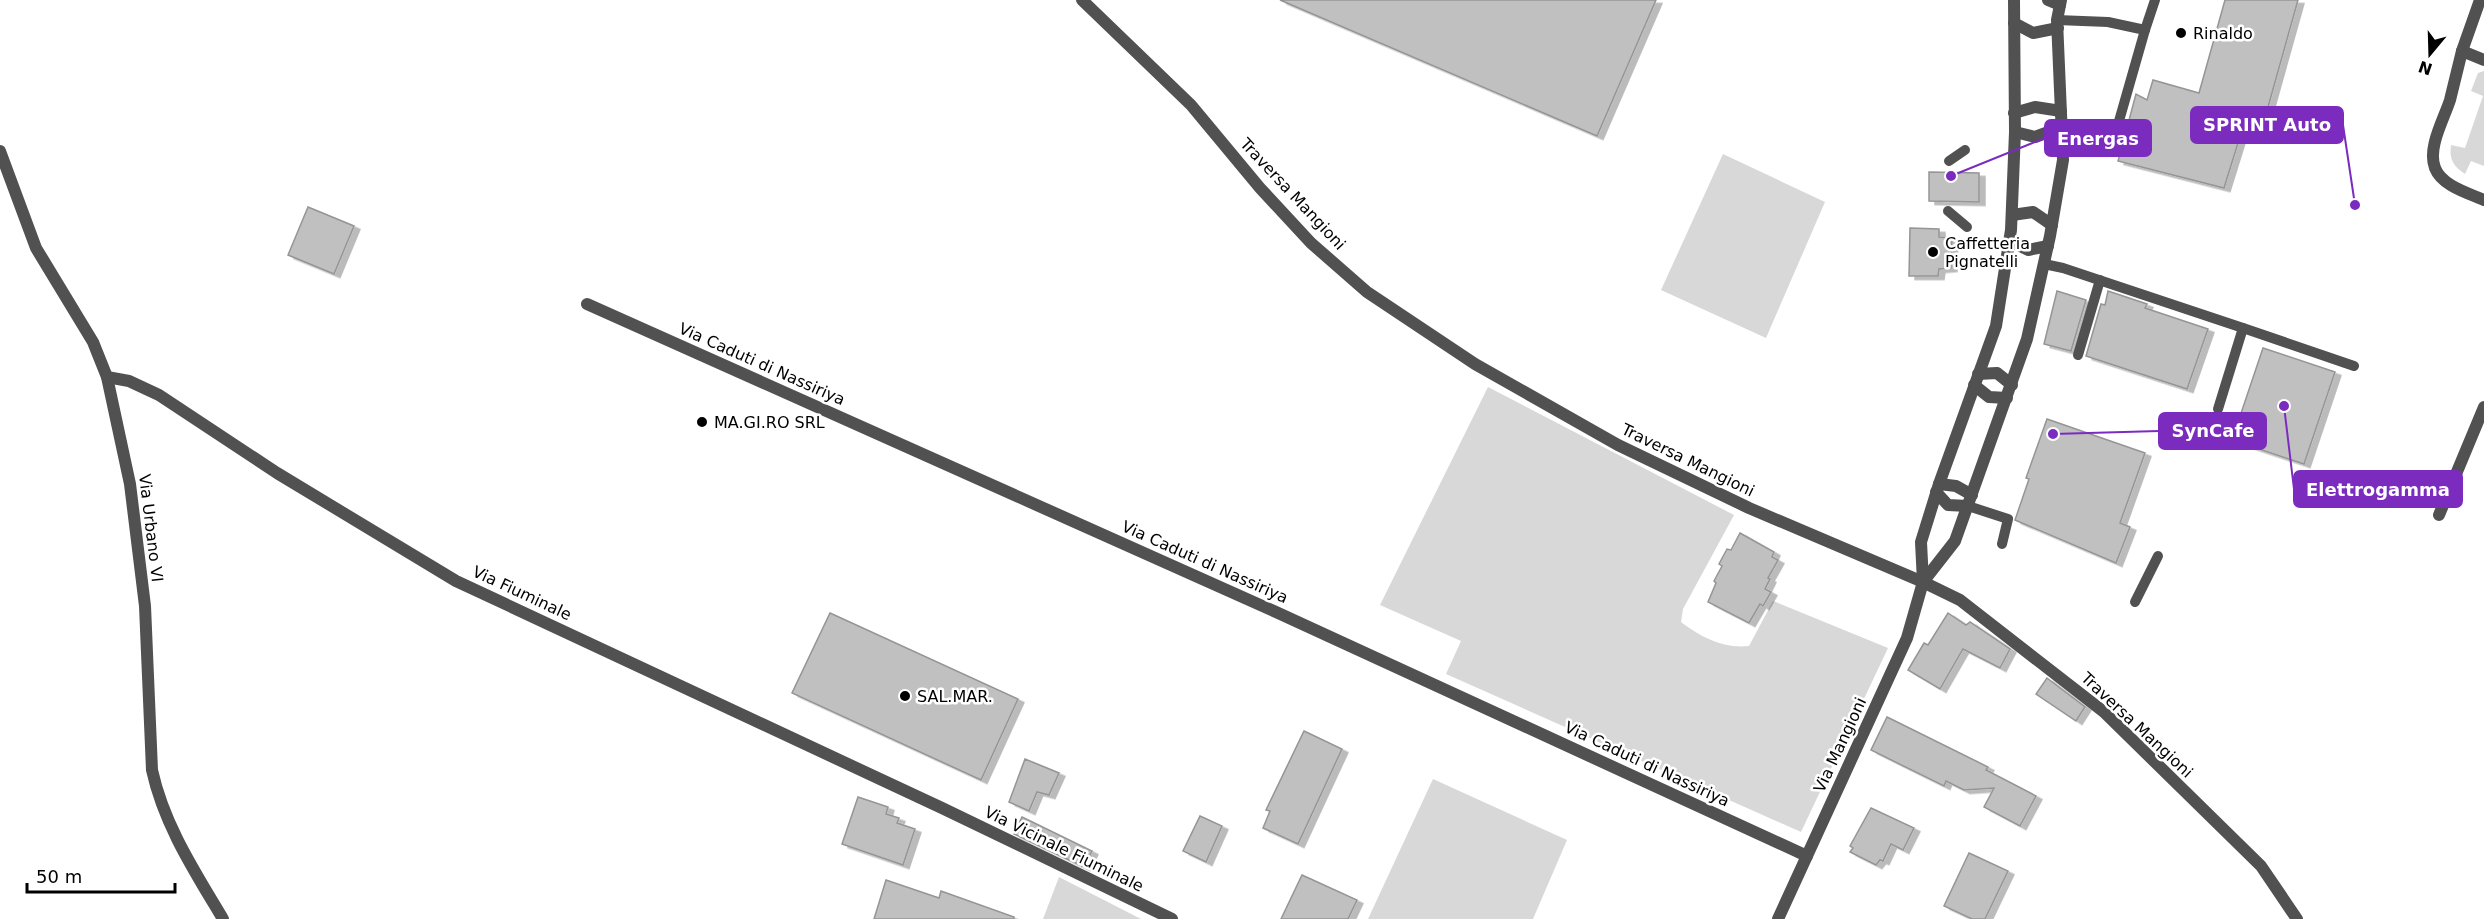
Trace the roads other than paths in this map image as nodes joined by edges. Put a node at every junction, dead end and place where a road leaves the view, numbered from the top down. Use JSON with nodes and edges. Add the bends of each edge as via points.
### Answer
{"nodes":[{"id":1,"x":1082,"y":0,"type":"edge"},
{"id":2,"x":2048,"y":0,"type":"edge"},
{"id":3,"x":2155,"y":0,"type":"edge"},
{"id":4,"x":2480,"y":0,"type":"edge"},
{"id":5,"x":2017,"y":1,"type":"edge"},
{"id":6,"x":2060,"y":3,"type":"edge"},
{"id":7,"x":2014,"y":23,"type":"junction"},
{"id":8,"x":2058,"y":24,"type":"junction"},
{"id":9,"x":2145,"y":30,"type":"junction"},
{"id":10,"x":2462,"y":51,"type":"junction"},
{"id":11,"x":2484,"y":60,"type":"edge"},
{"id":12,"x":2061,"y":111,"type":"junction"},
{"id":13,"x":2014,"y":113,"type":"junction"},
{"id":14,"x":2062,"y":127,"type":"junction"},
{"id":15,"x":2117,"y":128,"type":"dead end"},
{"id":16,"x":2015,"y":132,"type":"junction"},
{"id":17,"x":1965,"y":150,"type":"dead end"},
{"id":18,"x":0,"y":151,"type":"edge"},
{"id":19,"x":1949,"y":161,"type":"dead end"},
{"id":20,"x":2484,"y":200,"type":"edge"},
{"id":21,"x":1948,"y":211,"type":"dead end"},
{"id":22,"x":2012,"y":215,"type":"junction"},
{"id":23,"x":2052,"y":225,"type":"junction"},
{"id":24,"x":1967,"y":227,"type":"dead end"},
{"id":25,"x":2010,"y":241,"type":"junction"},
{"id":26,"x":2048,"y":246,"type":"junction"},
{"id":27,"x":2044,"y":264,"type":"junction"},
{"id":28,"x":2100,"y":280,"type":"junction"},
{"id":29,"x":587,"y":304,"type":"dead end"},
{"id":30,"x":2243,"y":328,"type":"junction"},
{"id":31,"x":2078,"y":355,"type":"dead end"},
{"id":32,"x":2354,"y":366,"type":"dead end"},
{"id":33,"x":107,"y":377,"type":"junction"},
{"id":34,"x":1976,"y":380,"type":"junction"},
{"id":35,"x":2012,"y":385,"type":"junction"},
{"id":36,"x":2007,"y":398,"type":"junction"},
{"id":37,"x":2484,"y":407,"type":"edge"},
{"id":38,"x":2218,"y":409,"type":"dead end"},
{"id":39,"x":1937,"y":488,"type":"junction"},
{"id":40,"x":1970,"y":500,"type":"junction"},
{"id":41,"x":2439,"y":515,"type":"dead end"},
{"id":42,"x":2002,"y":544,"type":"dead end"},
{"id":43,"x":2158,"y":556,"type":"dead end"},
{"id":44,"x":1923,"y":582,"type":"junction"},
{"id":45,"x":2134,"y":602,"type":"dead end"},
{"id":46,"x":942,"y":808,"type":"joint"},
{"id":47,"x":1807,"y":856,"type":"junction"},
{"id":48,"x":223,"y":919,"type":"edge"},
{"id":49,"x":1172,"y":919,"type":"edge"},
{"id":50,"x":1778,"y":919,"type":"edge"},
{"id":51,"x":2297,"y":919,"type":"edge"}],
"edges":[{"from":1,"to":44,"type":"street","name":"Traversa Mangioni","via":[[1191,105],[1311,243],[1376,298],[1475,364],[1618,445],[1749,508]]},
{"from":2,"to":6,"type":"street","name":"Via Mangioni"},
{"from":3,"to":9,"type":"lane"},
{"from":4,"to":10,"type":"street"},
{"from":5,"to":7,"type":"street","name":"Via Mangioni"},
{"from":6,"to":8,"type":"street","name":"Via Mangioni"},
{"from":7,"to":8,"type":"street","via":[[2033,33]]},
{"from":7,"to":13,"type":"street","name":"Via Mangioni"},
{"from":8,"to":9,"type":"lane","via":[[2108,22]]},
{"from":8,"to":12,"type":"street","name":"Via Mangioni"},
{"from":9,"to":15,"type":"lane"},
{"from":10,"to":11,"type":"street"},
{"from":10,"to":20,"type":"street","via":[[2433,159],[2435,169],[2454,188]]},
{"from":12,"to":13,"type":"street","via":[[2036,107]]},
{"from":12,"to":14,"type":"street","name":"Via Mangioni"},
{"from":13,"to":16,"type":"street","name":"Via Mangioni"},
{"from":14,"to":16,"type":"street","via":[[2035,137]]},
{"from":14,"to":23,"type":"street","name":"Via Mangioni","via":[[2063,160]]},
{"from":16,"to":22,"type":"street","name":"Via Mangioni"},
{"from":17,"to":19,"type":"lane"},
{"from":18,"to":33,"type":"street","name":"Via Urbano VI","via":[[36,248],[93,342]]},
{"from":21,"to":24,"type":"lane"},
{"from":22,"to":23,"type":"street","via":[[2032,212]]},
{"from":22,"to":25,"type":"street","name":"Via Mangioni"},
{"from":23,"to":26,"type":"street","name":"Via Mangioni"},
{"from":25,"to":26,"type":"street","via":[[2028,250]]},
{"from":25,"to":34,"type":"street","name":"Via Mangioni","via":[[1996,326]]},
{"from":26,"to":27,"type":"street","name":"Via Mangioni"},
{"from":27,"to":28,"type":"lane"},
{"from":27,"to":35,"type":"street","name":"Via Mangioni"},
{"from":28,"to":30,"type":"lane"},
{"from":28,"to":31,"type":"lane"},
{"from":29,"to":47,"type":"street","name":"Via Caduti di Nassiriya","via":[[1287,617]]},
{"from":30,"to":32,"type":"lane"},
{"from":30,"to":38,"type":"lane"},
{"from":33,"to":46,"type":"street","name":"Via Fiuminale","via":[[129,381],[159,395],[277,473],[456,580]]},
{"from":33,"to":48,"type":"street","name":"Via Urbano VI","via":[[130,484],[142,584],[152,770],[178,841]]},
{"from":34,"to":35,"type":"street","via":[[1997,373]]},
{"from":34,"to":36,"type":"street","via":[[1989,397]]},
{"from":34,"to":39,"type":"street","name":"Via Mangioni"},
{"from":35,"to":36,"type":"street","name":"Via Mangioni"},
{"from":36,"to":40,"type":"street","name":"Via Mangioni"},
{"from":37,"to":41,"type":"street"},
{"from":39,"to":40,"type":"street","via":[[1956,486]]},
{"from":39,"to":40,"type":"street","via":[[1948,505]]},
{"from":39,"to":44,"type":"street","name":"Via Mangioni","via":[[1922,542]]},
{"from":40,"to":42,"type":"lane","via":[[2008,519]]},
{"from":40,"to":44,"type":"street","name":"Via Mangioni","via":[[1955,541]]},
{"from":43,"to":45,"type":"lane"},
{"from":44,"to":47,"type":"street","name":"Via Mangioni","via":[[1907,638]]},
{"from":44,"to":51,"type":"street","name":"Traversa Mangioni","via":[[1960,600],[2104,712],[2261,866]]},
{"from":46,"to":49,"type":"street","name":"Via Vicinale Fiuminale"},
{"from":47,"to":50,"type":"street","name":"Via Mangioni"}]}
